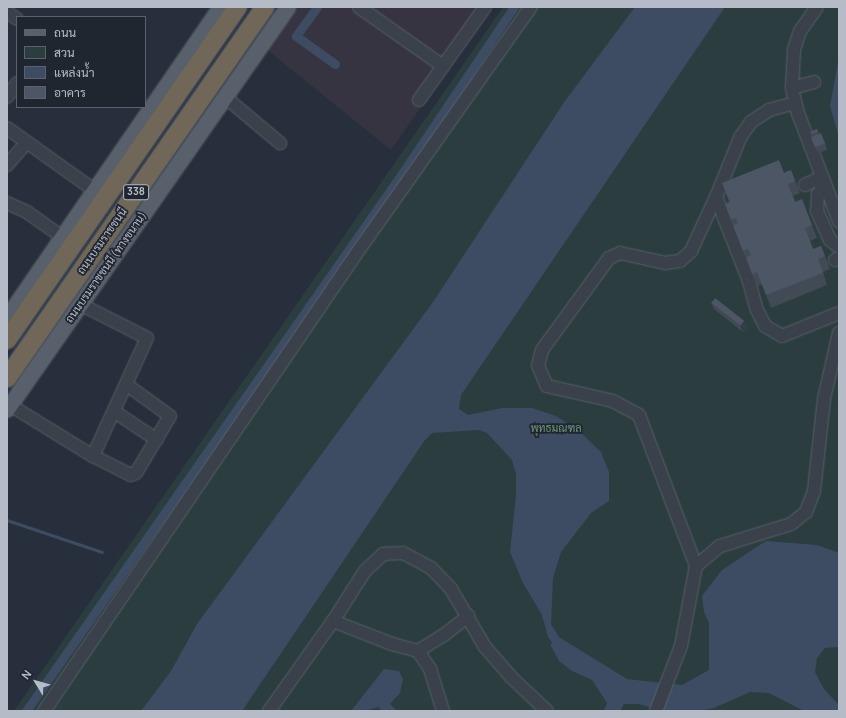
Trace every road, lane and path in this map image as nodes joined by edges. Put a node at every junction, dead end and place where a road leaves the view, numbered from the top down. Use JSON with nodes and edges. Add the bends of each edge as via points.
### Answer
{"nodes":[{"id":1,"x":220,"y":7,"type":"edge"},
{"id":2,"x":238,"y":7,"type":"edge"},
{"id":3,"x":266,"y":7,"type":"edge"},
{"id":4,"x":287,"y":7,"type":"edge"},
{"id":5,"x":358,"y":7,"type":"edge"},
{"id":6,"x":485,"y":7,"type":"edge"},
{"id":7,"x":531,"y":7,"type":"edge"},
{"id":8,"x":817,"y":7,"type":"edge"},
{"id":9,"x":7,"y":12,"type":"edge"},
{"id":10,"x":16,"y":18,"type":"edge"},
{"id":11,"x":443,"y":66,"type":"junction"},
{"id":12,"x":814,"y":82,"type":"dead end"},
{"id":13,"x":16,"y":84,"type":"edge"},
{"id":14,"x":792,"y":88,"type":"junction"},
{"id":15,"x":7,"y":97,"type":"edge"},
{"id":16,"x":224,"y":97,"type":"junction"},
{"id":17,"x":419,"y":100,"type":"dead end"},
{"id":18,"x":795,"y":103,"type":"junction"},
{"id":19,"x":7,"y":128,"type":"edge"},
{"id":20,"x":27,"y":142,"type":"junction"},
{"id":21,"x":280,"y":143,"type":"dead end"},
{"id":22,"x":7,"y":165,"type":"edge"},
{"id":23,"x":806,"y":185,"type":"dead end"},
{"id":24,"x":821,"y":185,"type":"junction"},
{"id":25,"x":94,"y":190,"type":"junction"},
{"id":26,"x":716,"y":197,"type":"junction"},
{"id":27,"x":7,"y":203,"type":"edge"},
{"id":28,"x":839,"y":221,"type":"edge"},
{"id":29,"x":62,"y":237,"type":"junction"},
{"id":30,"x":839,"y":247,"type":"edge"},
{"id":31,"x":80,"y":304,"type":"junction"},
{"id":32,"x":839,"y":313,"type":"edge"},
{"id":33,"x":7,"y":317,"type":"edge"},
{"id":34,"x":839,"y":333,"type":"edge"},
{"id":35,"x":7,"y":340,"type":"edge"},
{"id":36,"x":7,"y":378,"type":"edge"},
{"id":37,"x":127,"y":385,"type":"junction"},
{"id":38,"x":8,"y":407,"type":"edge"},
{"id":39,"x":115,"y":412,"type":"junction"},
{"id":40,"x":157,"y":440,"type":"junction"},
{"id":41,"x":93,"y":456,"type":"junction"},
{"id":42,"x":696,"y":566,"type":"junction"},
{"id":43,"x":468,"y":616,"type":"junction"},
{"id":44,"x":333,"y":621,"type":"junction"},
{"id":45,"x":418,"y":651,"type":"junction"},
{"id":46,"x":44,"y":711,"type":"edge"},
{"id":47,"x":269,"y":711,"type":"edge"},
{"id":48,"x":443,"y":711,"type":"edge"},
{"id":49,"x":547,"y":711,"type":"edge"},
{"id":50,"x":656,"y":711,"type":"edge"}],
"edges":[{"from":1,"to":25,"type":"main road"},
{"from":2,"to":35,"type":"highway","name":"ถนนบรมราชชนนี","number":"338"},
{"from":3,"to":36,"type":"highway","name":"ถนนบรมราชชนนี","number":"338"},
{"from":4,"to":16,"type":"main road","name":"ถนนบรมราชชนนี (ทางขนาน)","number":"338"},
{"from":5,"to":11,"type":"street"},
{"from":6,"to":11,"type":"street"},
{"from":7,"to":46,"type":"street","via":[[356,254]]},
{"from":8,"to":14,"type":"street","via":[[800,31],[794,50]]},
{"from":9,"to":10,"type":"street"},
{"from":11,"to":17,"type":"street"},
{"from":12,"to":14,"type":"street"},
{"from":13,"to":15,"type":"street"},
{"from":14,"to":18,"type":"street"},
{"from":16,"to":21,"type":"street"},
{"from":16,"to":31,"type":"main road","name":"ถนนบรมราชชนนี (ทางขนาน)","number":"338"},
{"from":18,"to":24,"type":"street"},
{"from":18,"to":26,"type":"street","via":[[769,110],[751,122],[740,138]]},
{"from":19,"to":20,"type":"street"},
{"from":20,"to":22,"type":"street"},
{"from":20,"to":25,"type":"street"},
{"from":23,"to":24,"type":"street"},
{"from":24,"to":28,"type":"street"},
{"from":24,"to":30,"type":"street","via":[[817,211],[830,240]]},
{"from":25,"to":29,"type":"main road"},
{"from":26,"to":32,"type":"street","via":[[765,326],[782,336]]},
{"from":26,"to":42,"type":"street","via":[[691,251],[680,261],[665,263],[620,253],[609,258],[542,350],[538,366],[546,386],[613,401],[639,415]]},
{"from":27,"to":29,"type":"street","via":[[27,212]]},
{"from":29,"to":33,"type":"main road"},
{"from":31,"to":37,"type":"street","via":[[147,338]]},
{"from":31,"to":38,"type":"main road","name":"ถนนบรมราชชนนี (ทางขนาน)","number":"338"},
{"from":34,"to":42,"type":"street","via":[[824,399],[814,490],[806,512],[791,524],[720,546]]},
{"from":37,"to":39,"type":"street"},
{"from":37,"to":40,"type":"street","via":[[170,416]]},
{"from":38,"to":41,"type":"street"},
{"from":39,"to":40,"type":"street"},
{"from":39,"to":41,"type":"street"},
{"from":40,"to":41,"type":"street","via":[[132,475]]},
{"from":42,"to":50,"type":"street","via":[[681,646]]},
{"from":43,"to":44,"type":"street","via":[[451,589],[431,568],[403,553],[383,554],[365,571]]},
{"from":43,"to":45,"type":"street"},
{"from":43,"to":49,"type":"street","via":[[485,647],[511,678]]},
{"from":44,"to":45,"type":"street","via":[[392,644]]},
{"from":44,"to":47,"type":"street"},
{"from":45,"to":48,"type":"street","via":[[430,669]]}]}
